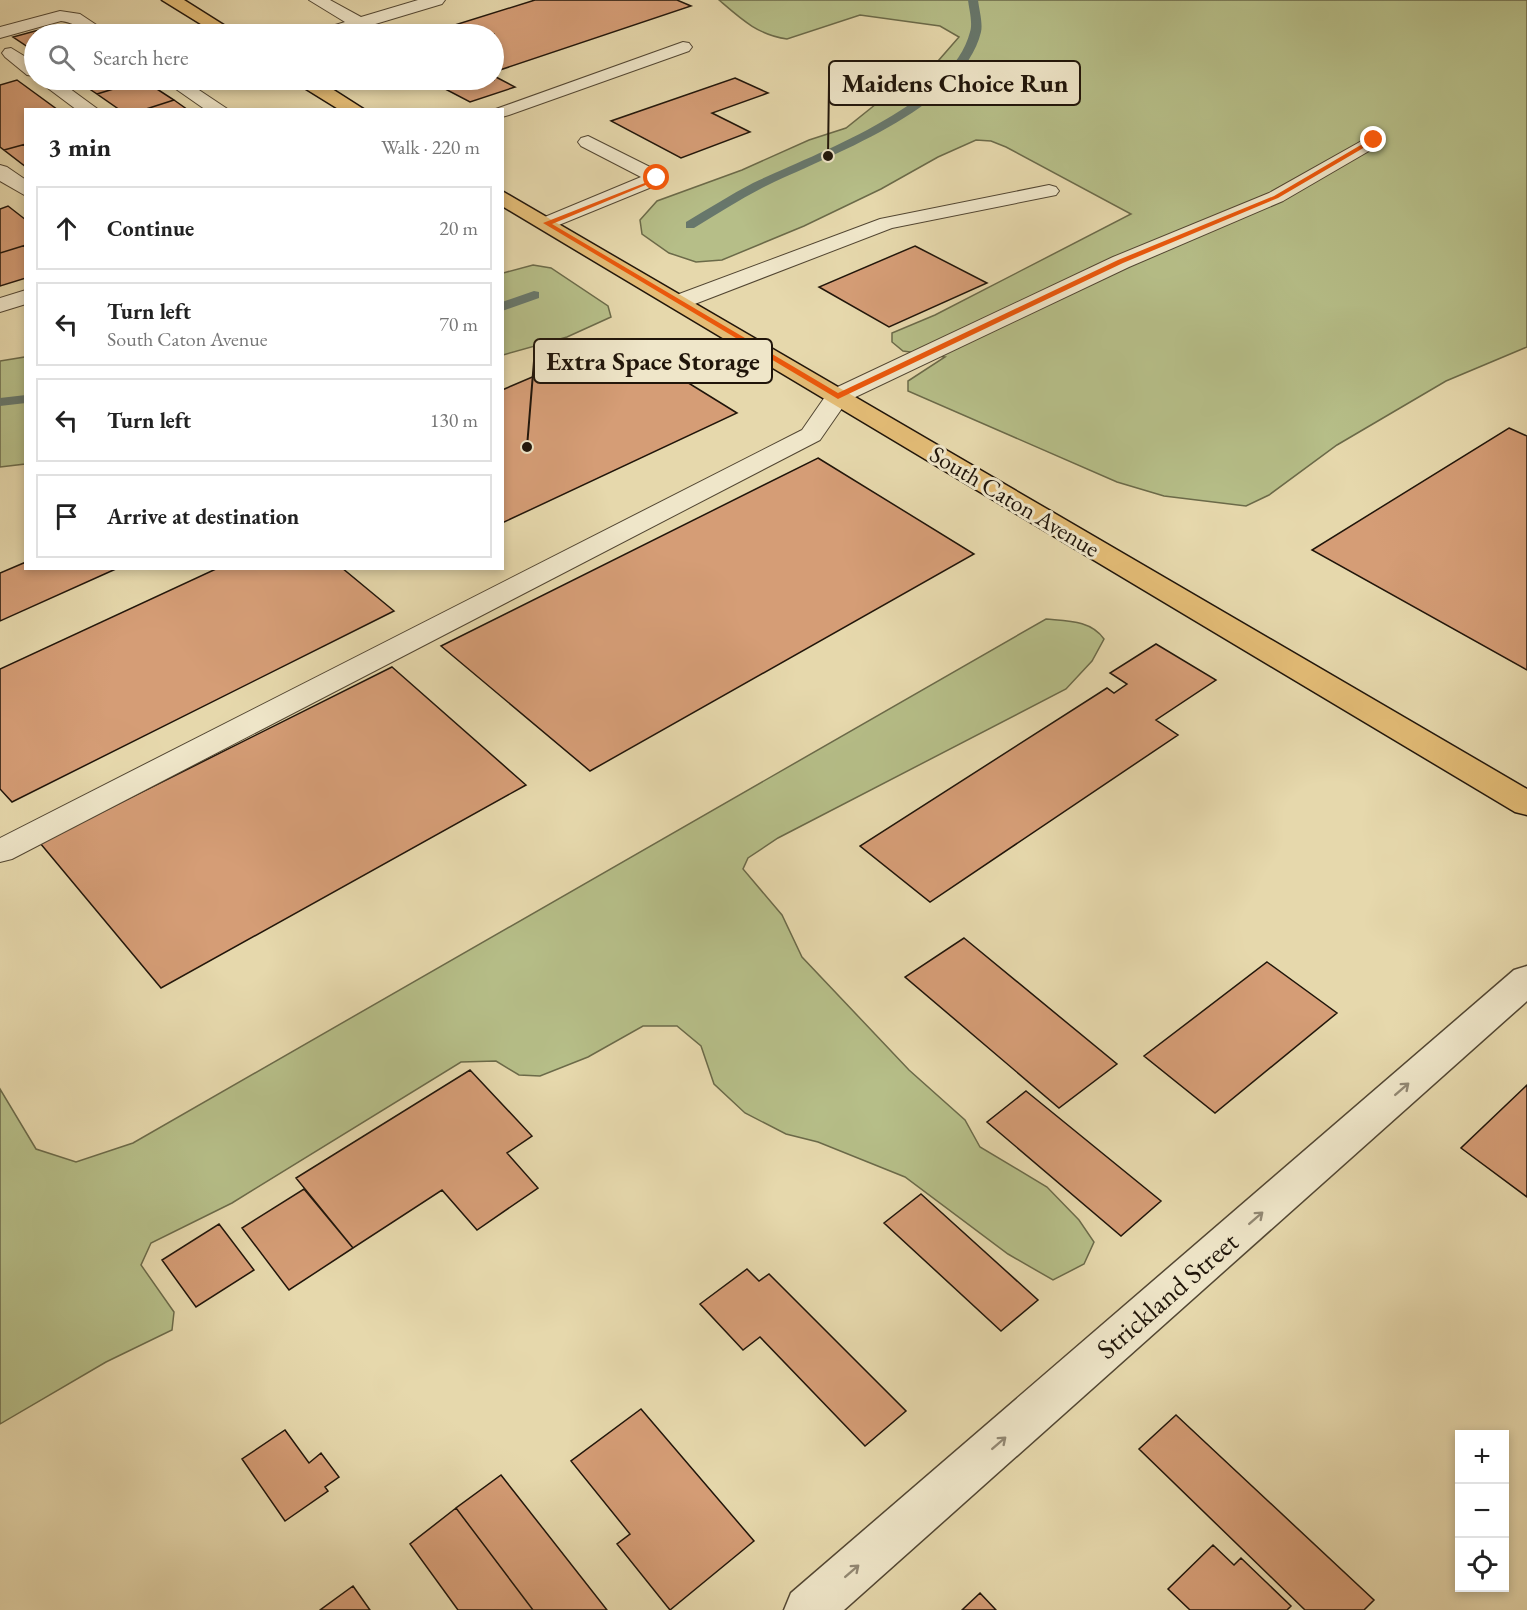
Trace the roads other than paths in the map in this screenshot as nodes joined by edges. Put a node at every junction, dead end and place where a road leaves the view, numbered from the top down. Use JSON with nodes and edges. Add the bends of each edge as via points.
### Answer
{"nodes":[{"id":1,"x":171,"y":0,"type":"edge"},
{"id":2,"x":318,"y":0,"type":"edge"},
{"id":3,"x":436,"y":0,"type":"edge"},
{"id":4,"x":32,"y":24,"type":"edge"},
{"id":5,"x":84,"y":24,"type":"edge"},
{"id":6,"x":212,"y":24,"type":"edge"},
{"id":7,"x":360,"y":24,"type":"joint"},
{"id":8,"x":24,"y":26,"type":"edge"},
{"id":9,"x":0,"y":33,"type":"edge"},
{"id":10,"x":682,"y":47,"type":"dead end"},
{"id":11,"x":4,"y":54,"type":"edge"},
{"id":12,"x":24,"y":65,"type":"edge"},
{"id":13,"x":61,"y":90,"type":"edge"},
{"id":14,"x":188,"y":90,"type":"edge"},
{"id":15,"x":322,"y":90,"type":"edge"},
{"id":16,"x":87,"y":108,"type":"edge"},
{"id":17,"x":217,"y":108,"type":"edge"},
{"id":18,"x":352,"y":108,"type":"edge"},
{"id":19,"x":504,"y":110,"type":"edge"},
{"id":20,"x":1374,"y":140,"type":"dead end"},
{"id":21,"x":588,"y":142,"type":"dead end"},
{"id":22,"x":0,"y":171,"type":"edge"},
{"id":23,"x":24,"y":189,"type":"edge"},
{"id":24,"x":1049,"y":190,"type":"dead end"},
{"id":25,"x":504,"y":198,"type":"edge"},
{"id":26,"x":547,"y":223,"type":"junction"},
{"id":27,"x":24,"y":298,"type":"edge"},
{"id":28,"x":679,"y":302,"type":"junction"},
{"id":29,"x":0,"y":305,"type":"edge"},
{"id":30,"x":838,"y":396,"type":"junction"},
{"id":31,"x":1527,"y":804,"type":"edge"},
{"id":32,"x":1,"y":851,"type":"edge"},
{"id":33,"x":1527,"y":980,"type":"edge"},
{"id":34,"x":808,"y":1610,"type":"edge"}],
"edges":[{"from":1,"to":6,"type":"main road"},
{"from":2,"to":7,"type":"lane"},
{"from":3,"to":7,"type":"lane"},
{"from":4,"to":5,"type":"lane","via":[[60,16]]},
{"from":8,"to":9,"type":"lane"},
{"from":10,"to":19,"type":"lane"},
{"from":11,"to":12,"type":"lane"},
{"from":13,"to":16,"type":"lane"},
{"from":14,"to":17,"type":"lane"},
{"from":15,"to":18,"type":"main road"},
{"from":20,"to":30,"type":"lane","via":[[1276,197],[1121,262]]},
{"from":21,"to":26,"type":"lane","via":[[657,178]]},
{"from":22,"to":23,"type":"lane"},
{"from":24,"to":28,"type":"lane","via":[[886,223]]},
{"from":25,"to":26,"type":"main road","name":"South Caton Avenue"},
{"from":26,"to":28,"type":"main road","name":"South Caton Avenue"},
{"from":27,"to":29,"type":"lane"},
{"from":28,"to":30,"type":"main road","name":"South Caton Avenue"},
{"from":30,"to":31,"type":"main road","name":"South Caton Avenue"},
{"from":30,"to":32,"type":"lane","via":[[811,435]]},
{"from":34,"to":33,"type":"street","name":"Strickland Street","one_way":true}]}
